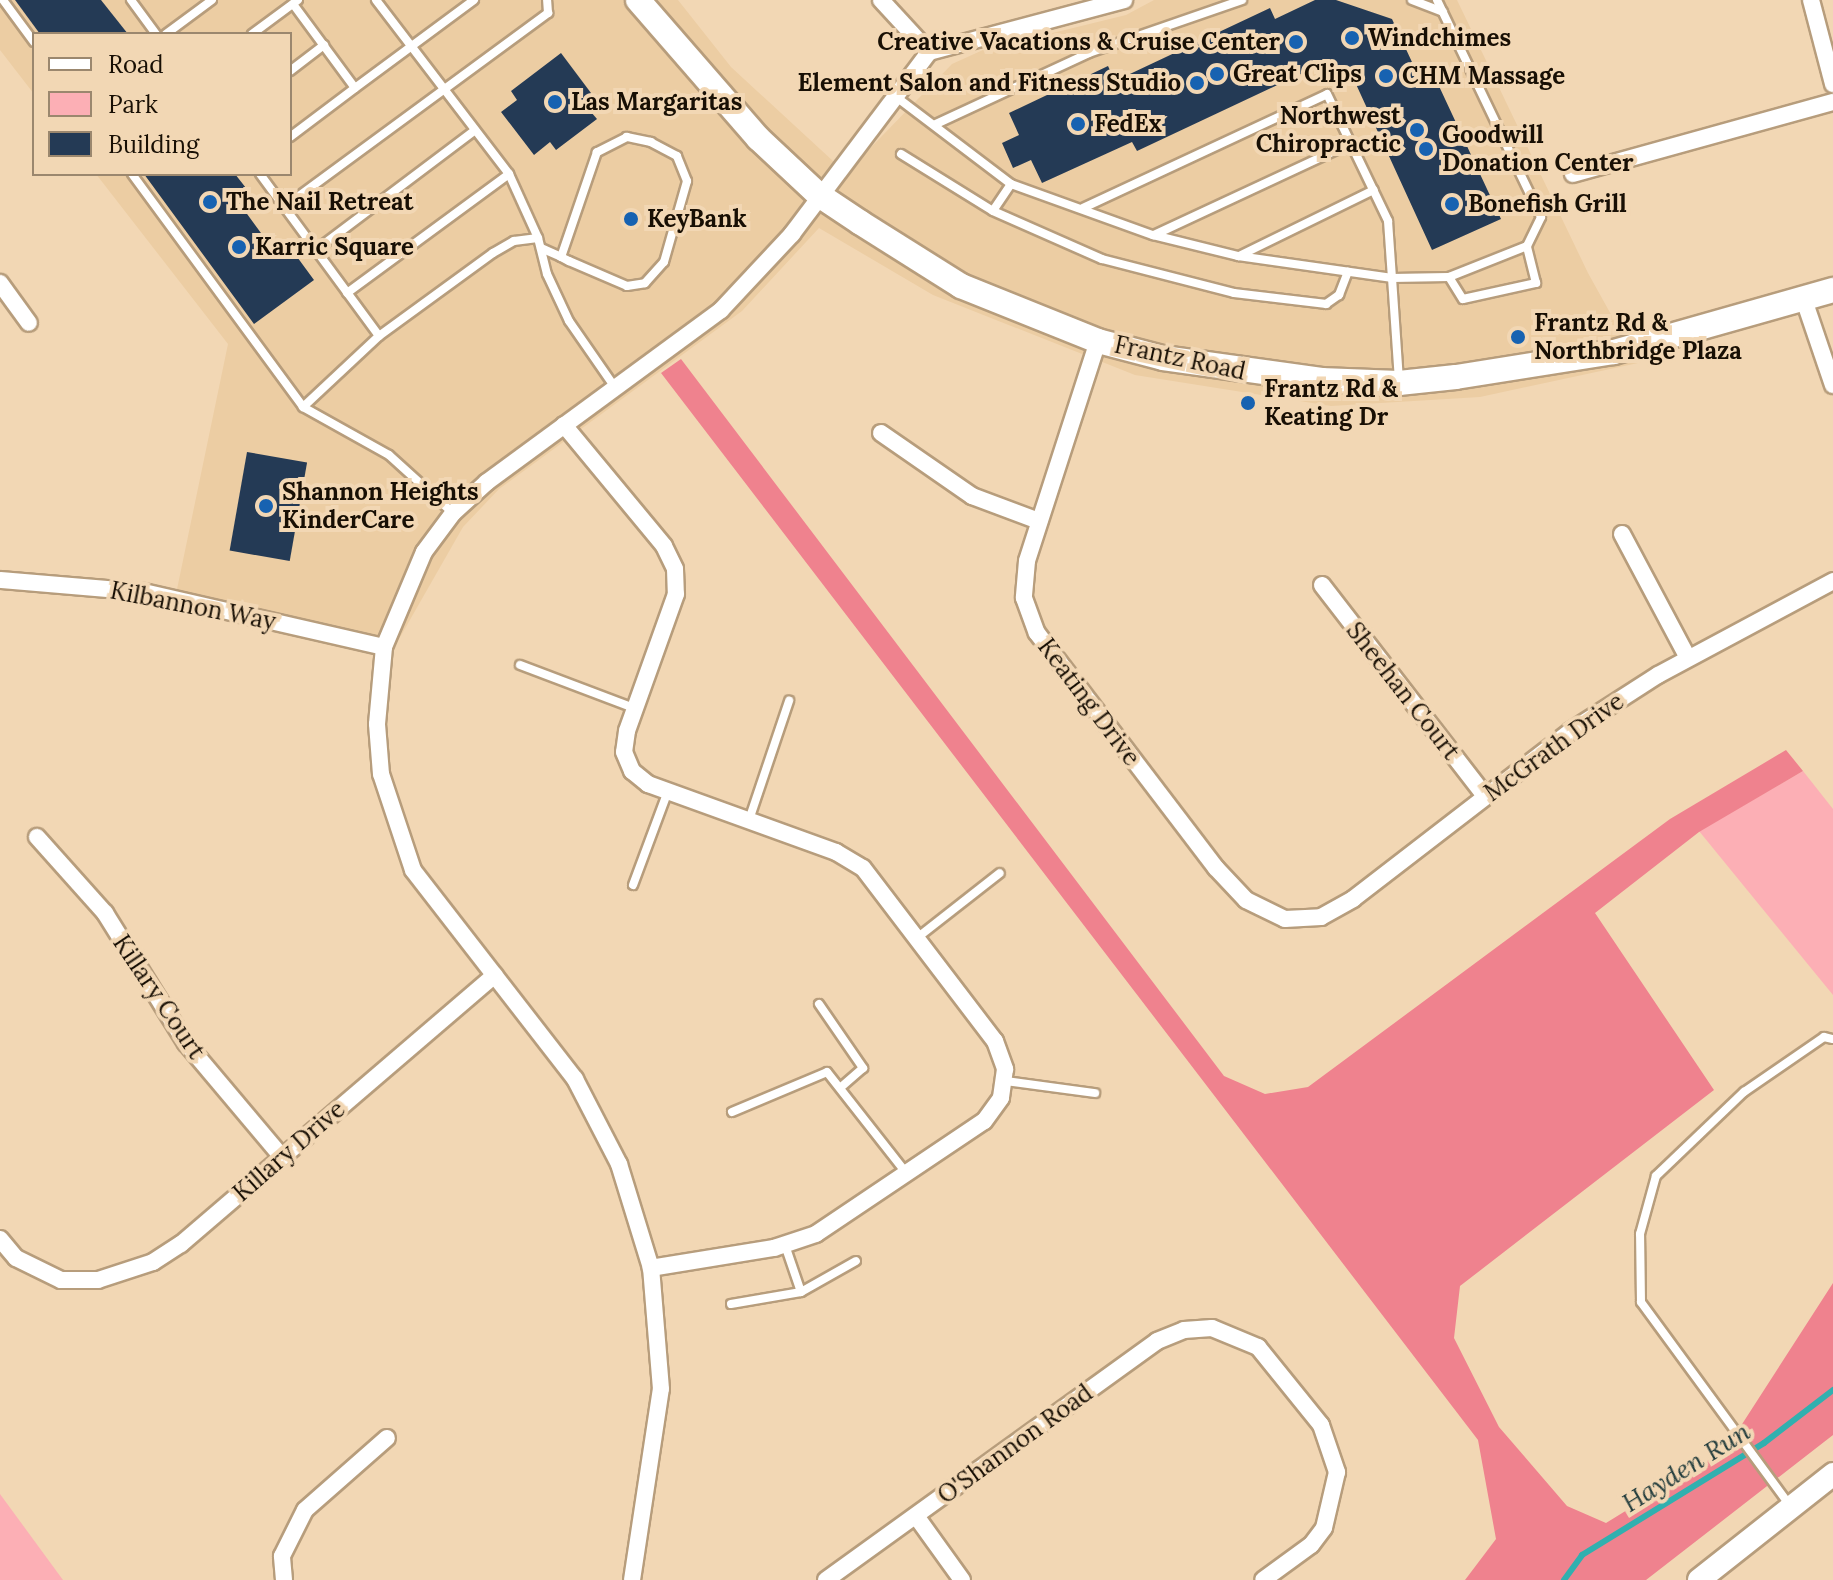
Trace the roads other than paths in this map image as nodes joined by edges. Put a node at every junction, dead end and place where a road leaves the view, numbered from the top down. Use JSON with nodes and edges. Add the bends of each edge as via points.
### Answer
{"nodes":[{"id":1,"x":3,"y":0,"type":"edge"},
{"id":2,"x":131,"y":0,"type":"edge"},
{"id":3,"x":212,"y":0,"type":"edge"},
{"id":4,"x":392,"y":0,"type":"edge"},
{"id":5,"x":474,"y":0,"type":"edge"},
{"id":6,"x":547,"y":0,"type":"edge"},
{"id":7,"x":638,"y":0,"type":"edge"},
{"id":8,"x":881,"y":0,"type":"edge"},
{"id":9,"x":1242,"y":0,"type":"edge"},
{"id":10,"x":1412,"y":0,"type":"edge"},
{"id":11,"x":1437,"y":0,"type":"edge"},
{"id":12,"x":1811,"y":0,"type":"edge"},
{"id":13,"x":1123,"y":1,"type":"edge"},
{"id":14,"x":296,"y":2,"type":"edge"},
{"id":15,"x":379,"y":4,"type":"edge"},
{"id":16,"x":1443,"y":12,"type":"junction"},
{"id":17,"x":155,"y":32,"type":"edge"},
{"id":18,"x":169,"y":32,"type":"edge"},
{"id":19,"x":255,"y":32,"type":"edge"},
{"id":20,"x":32,"y":39,"type":"edge"},
{"id":21,"x":324,"y":45,"type":"junction"},
{"id":22,"x":411,"y":46,"type":"junction"},
{"id":23,"x":929,"y":52,"type":"junction"},
{"id":24,"x":292,"y":69,"type":"edge"},
{"id":25,"x":1833,"y":84,"type":"edge"},
{"id":26,"x":355,"y":88,"type":"junction"},
{"id":27,"x":443,"y":88,"type":"junction"},
{"id":28,"x":895,"y":96,"type":"junction"},
{"id":29,"x":1833,"y":102,"type":"edge"},
{"id":30,"x":936,"y":124,"type":"junction"},
{"id":31,"x":475,"y":130,"type":"junction"},
{"id":32,"x":292,"y":135,"type":"edge"},
{"id":33,"x":1351,"y":143,"type":"junction"},
{"id":34,"x":901,"y":154,"type":"dead end"},
{"id":35,"x":509,"y":174,"type":"junction"},
{"id":36,"x":1573,"y":174,"type":"dead end"},
{"id":37,"x":133,"y":176,"type":"edge"},
{"id":38,"x":261,"y":176,"type":"edge"},
{"id":39,"x":1011,"y":184,"type":"junction"},
{"id":40,"x":1374,"y":190,"type":"junction"},
{"id":41,"x":819,"y":195,"type":"junction"},
{"id":42,"x":284,"y":207,"type":"junction"},
{"id":43,"x":1083,"y":208,"type":"junction"},
{"id":44,"x":993,"y":211,"type":"junction"},
{"id":45,"x":1153,"y":235,"type":"junction"},
{"id":46,"x":538,"y":238,"type":"junction"},
{"id":47,"x":1527,"y":246,"type":"junction"},
{"id":48,"x":541,"y":248,"type":"junction"},
{"id":49,"x":316,"y":250,"type":"junction"},
{"id":50,"x":1238,"y":256,"type":"junction"},
{"id":51,"x":561,"y":257,"type":"junction"},
{"id":52,"x":1348,"y":272,"type":"junction"},
{"id":53,"x":1449,"y":277,"type":"junction"},
{"id":54,"x":1392,"y":278,"type":"junction"},
{"id":55,"x":0,"y":283,"type":"edge"},
{"id":56,"x":1833,"y":290,"type":"edge"},
{"id":57,"x":347,"y":293,"type":"junction"},
{"id":58,"x":1803,"y":297,"type":"junction"},
{"id":59,"x":29,"y":323,"type":"dead end"},
{"id":60,"x":379,"y":336,"type":"junction"},
{"id":61,"x":1098,"y":341,"type":"junction"},
{"id":62,"x":1399,"y":383,"type":"junction"},
{"id":63,"x":1833,"y":385,"type":"edge"},
{"id":64,"x":616,"y":390,"type":"junction"},
{"id":65,"x":303,"y":407,"type":"junction"},
{"id":66,"x":564,"y":425,"type":"junction"},
{"id":67,"x":881,"y":433,"type":"dead end"},
{"id":68,"x":453,"y":513,"type":"junction"},
{"id":69,"x":1039,"y":521,"type":"junction"},
{"id":70,"x":1622,"y":534,"type":"dead end"},
{"id":71,"x":0,"y":580,"type":"edge"},
{"id":72,"x":1833,"y":581,"type":"edge"},
{"id":73,"x":1322,"y":585,"type":"dead end"},
{"id":74,"x":384,"y":647,"type":"junction"},
{"id":75,"x":1688,"y":658,"type":"junction"},
{"id":76,"x":520,"y":665,"type":"dead end"},
{"id":77,"x":789,"y":701,"type":"dead end"},
{"id":78,"x":635,"y":708,"type":"junction"},
{"id":79,"x":668,"y":791,"type":"junction"},
{"id":80,"x":1485,"y":796,"type":"junction"},
{"id":81,"x":748,"y":821,"type":"junction"},
{"id":82,"x":37,"y":837,"type":"dead end"},
{"id":83,"x":1000,"y":873,"type":"dead end"},
{"id":84,"x":633,"y":885,"type":"dead end"},
{"id":85,"x":1285,"y":919,"type":"joint"},
{"id":86,"x":916,"y":938,"type":"junction"},
{"id":87,"x":495,"y":975,"type":"junction"},
{"id":88,"x":819,"y":1004,"type":"dead end"},
{"id":89,"x":1833,"y":1039,"type":"edge"},
{"id":90,"x":1006,"y":1081,"type":"junction"},
{"id":91,"x":841,"y":1087,"type":"junction"},
{"id":92,"x":1095,"y":1093,"type":"dead end"},
{"id":93,"x":732,"y":1112,"type":"dead end"},
{"id":94,"x":281,"y":1156,"type":"junction"},
{"id":95,"x":908,"y":1174,"type":"junction"},
{"id":96,"x":0,"y":1239,"type":"edge"},
{"id":97,"x":785,"y":1245,"type":"junction"},
{"id":98,"x":856,"y":1261,"type":"dead end"},
{"id":99,"x":651,"y":1268,"type":"junction"},
{"id":100,"x":801,"y":1292,"type":"junction"},
{"id":101,"x":731,"y":1304,"type":"dead end"},
{"id":102,"x":387,"y":1438,"type":"dead end"},
{"id":103,"x":1833,"y":1474,"type":"edge"},
{"id":104,"x":1791,"y":1507,"type":"junction"},
{"id":105,"x":916,"y":1516,"type":"junction"},
{"id":106,"x":284,"y":1580,"type":"edge"},
{"id":107,"x":632,"y":1580,"type":"edge"},
{"id":108,"x":826,"y":1580,"type":"edge"},
{"id":109,"x":962,"y":1580,"type":"edge"},
{"id":110,"x":1263,"y":1580,"type":"edge"},
{"id":111,"x":1699,"y":1580,"type":"edge"}],
"edges":[{"from":1,"to":20,"type":"lane"},
{"from":2,"to":17,"type":"lane"},
{"from":3,"to":18,"type":"lane"},
{"from":4,"to":15,"type":"lane"},
{"from":5,"to":22,"type":"lane"},
{"from":6,"to":27,"type":"lane","via":[[548,13]]},
{"from":7,"to":41,"type":"main road","name":"Frantz Road","via":[[738,117]]},
{"from":8,"to":23,"type":"street"},
{"from":9,"to":30,"type":"lane","via":[[1089,53]]},
{"from":10,"to":16,"type":"lane"},
{"from":11,"to":16,"type":"lane"},
{"from":12,"to":25,"type":"street"},
{"from":13,"to":23,"type":"street","via":[[977,35]]},
{"from":14,"to":19,"type":"lane"},
{"from":14,"to":21,"type":"lane"},
{"from":15,"to":22,"type":"lane"},
{"from":16,"to":47,"type":"lane","via":[[1541,217]]},
{"from":21,"to":24,"type":"lane"},
{"from":21,"to":26,"type":"lane"},
{"from":22,"to":26,"type":"lane"},
{"from":22,"to":27,"type":"lane"},
{"from":23,"to":28,"type":"street"},
{"from":26,"to":32,"type":"lane"},
{"from":27,"to":31,"type":"lane"},
{"from":27,"to":42,"type":"lane"},
{"from":28,"to":30,"type":"lane"},
{"from":28,"to":41,"type":"street"},
{"from":29,"to":36,"type":"street"},
{"from":30,"to":39,"type":"lane"},
{"from":31,"to":35,"type":"lane"},
{"from":31,"to":49,"type":"lane"},
{"from":33,"to":40,"type":"lane"},
{"from":33,"to":43,"type":"lane","via":[[1327,94]]},
{"from":33,"to":45,"type":"lane"},
{"from":34,"to":44,"type":"lane"},
{"from":35,"to":46,"type":"lane"},
{"from":35,"to":57,"type":"lane"},
{"from":37,"to":65,"type":"lane"},
{"from":38,"to":42,"type":"lane"},
{"from":39,"to":43,"type":"lane"},
{"from":39,"to":44,"type":"lane"},
{"from":40,"to":50,"type":"lane"},
{"from":40,"to":54,"type":"lane","via":[[1388,221]]},
{"from":41,"to":61,"type":"main road","name":"Frantz Road","via":[[961,286]]},
{"from":41,"to":64,"type":"street","via":[[792,234],[721,310]]},
{"from":42,"to":49,"type":"lane"},
{"from":43,"to":45,"type":"lane"},
{"from":44,"to":52,"type":"lane","via":[[1102,259],[1234,293],[1326,304],[1339,295]]},
{"from":45,"to":50,"type":"lane"},
{"from":46,"to":48,"type":"lane"},
{"from":46,"to":60,"type":"lane","via":[[514,241],[493,253]]},
{"from":47,"to":53,"type":"lane"},
{"from":47,"to":53,"type":"lane","via":[[1536,283],[1463,299]]},
{"from":48,"to":51,"type":"lane"},
{"from":48,"to":64,"type":"lane","via":[[569,321]]},
{"from":49,"to":57,"type":"lane"},
{"from":50,"to":52,"type":"lane"},
{"from":51,"to":51,"type":"lane","via":[[627,286],[645,283],[664,262],[687,181],[677,156],[627,137],[597,152]]},
{"from":52,"to":54,"type":"lane"},
{"from":53,"to":54,"type":"lane"},
{"from":54,"to":62,"type":"lane"},
{"from":55,"to":59,"type":"street"},
{"from":56,"to":58,"type":"main road","name":"Frantz Road"},
{"from":57,"to":60,"type":"lane"},
{"from":58,"to":62,"type":"main road","name":"Frantz Road","via":[[1614,352]]},
{"from":58,"to":63,"type":"street"},
{"from":60,"to":65,"type":"lane"},
{"from":61,"to":62,"type":"main road","name":"Frantz Road","via":[[1249,373]]},
{"from":61,"to":69,"type":"street","name":"Keating Drive"},
{"from":64,"to":66,"type":"street"},
{"from":65,"to":68,"type":"lane","via":[[389,455]]},
{"from":66,"to":68,"type":"street"},
{"from":66,"to":78,"type":"street","via":[[664,546],[675,569],[676,594]]},
{"from":67,"to":69,"type":"street","via":[[972,496]]},
{"from":68,"to":74,"type":"street","via":[[424,552]]},
{"from":69,"to":85,"type":"street","name":"Keating Drive","via":[[1027,561],[1024,598],[1037,633],[1216,868],[1246,900]]},
{"from":70,"to":75,"type":"street"},
{"from":71,"to":74,"type":"street","name":"Kilbannon Way","via":[[144,592]]},
{"from":72,"to":75,"type":"street","name":"McGrath Drive"},
{"from":73,"to":80,"type":"street","name":"Sheehan Court"},
{"from":74,"to":87,"type":"street","via":[[377,724],[381,774],[394,821],[413,870]]},
{"from":75,"to":80,"type":"street","name":"McGrath Drive","via":[[1571,731]]},
{"from":76,"to":78,"type":"lane"},
{"from":77,"to":81,"type":"lane"},
{"from":78,"to":79,"type":"street","via":[[624,752],[632,771]]},
{"from":79,"to":81,"type":"street"},
{"from":79,"to":84,"type":"lane"},
{"from":80,"to":85,"type":"street","name":"McGrath Drive","via":[[1353,899],[1321,917]]},
{"from":81,"to":86,"type":"street","via":[[836,852],[863,868]]},
{"from":82,"to":94,"type":"street","name":"Killary Court","via":[[105,913],[186,1043]]},
{"from":83,"to":86,"type":"lane"},
{"from":86,"to":90,"type":"street","via":[[995,1041]]},
{"from":87,"to":94,"type":"street","name":"Killary Drive"},
{"from":87,"to":99,"type":"street","via":[[575,1079],[594,1114],[619,1164]]},
{"from":88,"to":91,"type":"lane","via":[[863,1068]]},
{"from":89,"to":104,"type":"lane","via":[[1824,1037],[1744,1092],[1656,1176],[1640,1234],[1641,1302]]},
{"from":90,"to":92,"type":"lane"},
{"from":90,"to":95,"type":"street","via":[[984,1121]]},
{"from":91,"to":93,"type":"lane","via":[[827,1072]]},
{"from":91,"to":95,"type":"lane"},
{"from":94,"to":96,"type":"street","name":"Killary Drive","via":[[153,1262],[98,1280],[61,1280],[16,1258]]},
{"from":95,"to":97,"type":"street","via":[[816,1234]]},
{"from":97,"to":99,"type":"street"},
{"from":97,"to":100,"type":"lane"},
{"from":98,"to":100,"type":"lane"},
{"from":99,"to":107,"type":"street","via":[[661,1389]]},
{"from":100,"to":101,"type":"lane"},
{"from":102,"to":106,"type":"street","via":[[305,1510],[282,1556]]},
{"from":103,"to":104,"type":"main road"},
{"from":104,"to":111,"type":"main road"},
{"from":105,"to":108,"type":"street","name":"O'Shannon Road"},
{"from":105,"to":109,"type":"street"},
{"from":105,"to":110,"type":"street","name":"O'Shannon Road","via":[[1157,1341],[1184,1330],[1212,1328],[1258,1347],[1321,1425],[1337,1472],[1324,1528],[1311,1545]]}]}
